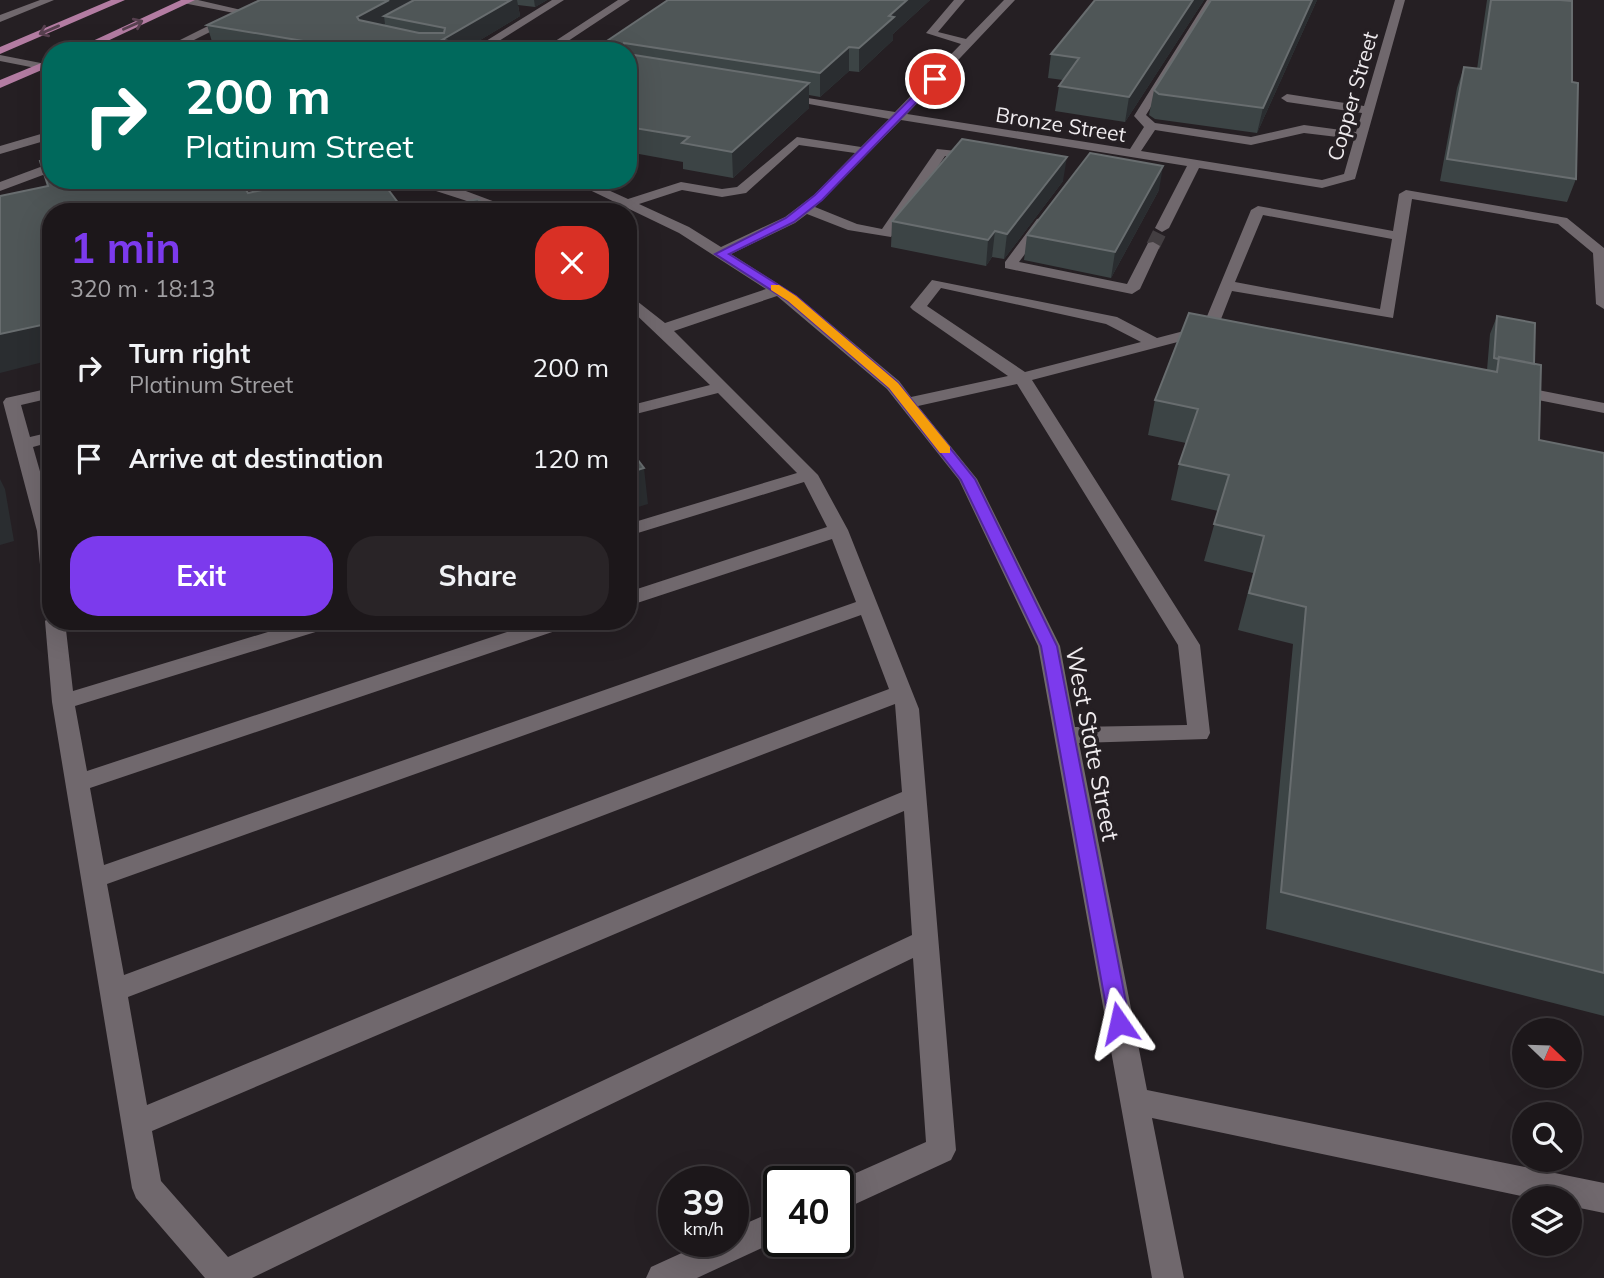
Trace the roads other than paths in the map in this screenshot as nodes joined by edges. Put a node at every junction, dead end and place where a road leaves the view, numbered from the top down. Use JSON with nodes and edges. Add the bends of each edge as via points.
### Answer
{"nodes":[{"id":1,"x":49,"y":0,"type":"edge"},
{"id":2,"x":120,"y":0,"type":"edge"},
{"id":3,"x":559,"y":0,"type":"edge"},
{"id":4,"x":625,"y":0,"type":"edge"},
{"id":5,"x":960,"y":0,"type":"edge"},
{"id":6,"x":1010,"y":0,"type":"edge"},
{"id":7,"x":1212,"y":0,"type":"edge"},
{"id":8,"x":1400,"y":0,"type":"edge"},
{"id":9,"x":188,"y":1,"type":"edge"},
{"id":10,"x":513,"y":9,"type":"dead end"},
{"id":11,"x":538,"y":13,"type":"junction"},
{"id":12,"x":0,"y":19,"type":"edge"},
{"id":13,"x":96,"y":42,"type":"edge"},
{"id":14,"x":182,"y":42,"type":"edge"},
{"id":15,"x":490,"y":42,"type":"edge"},
{"id":16,"x":559,"y":42,"type":"edge"},
{"id":17,"x":970,"y":43,"type":"junction"},
{"id":18,"x":0,"y":51,"type":"edge"},
{"id":19,"x":0,"y":58,"type":"edge"},
{"id":20,"x":42,"y":64,"type":"edge"},
{"id":21,"x":42,"y":67,"type":"edge"},
{"id":22,"x":0,"y":83,"type":"edge"},
{"id":23,"x":764,"y":95,"type":"edge"},
{"id":24,"x":1287,"y":98,"type":"dead end"},
{"id":25,"x":1369,"y":110,"type":"junction"},
{"id":26,"x":899,"y":117,"type":"junction"},
{"id":27,"x":1151,"y":126,"type":"junction"},
{"id":28,"x":1361,"y":136,"type":"junction"},
{"id":29,"x":42,"y":137,"type":"edge"},
{"id":30,"x":0,"y":149,"type":"edge"},
{"id":31,"x":865,"y":151,"type":"junction"},
{"id":32,"x":1132,"y":156,"type":"junction"},
{"id":33,"x":997,"y":160,"type":"edge"},
{"id":34,"x":1194,"y":165,"type":"junction"},
{"id":35,"x":42,"y":171,"type":"edge"},
{"id":36,"x":1322,"y":184,"type":"joint"},
{"id":37,"x":0,"y":187,"type":"edge"},
{"id":38,"x":448,"y":189,"type":"edge"},
{"id":39,"x":594,"y":189,"type":"edge"},
{"id":40,"x":489,"y":203,"type":"edge"},
{"id":41,"x":625,"y":203,"type":"edge"},
{"id":42,"x":630,"y":203,"type":"edge"},
{"id":43,"x":805,"y":208,"type":"junction"},
{"id":44,"x":637,"y":209,"type":"edge"},
{"id":45,"x":1050,"y":212,"type":"edge"},
{"id":46,"x":1162,"y":229,"type":"tunnel mouth"},
{"id":47,"x":1399,"y":236,"type":"junction"},
{"id":48,"x":1153,"y":246,"type":"tunnel mouth"},
{"id":49,"x":721,"y":254,"type":"junction"},
{"id":50,"x":1226,"y":285,"type":"junction"},
{"id":51,"x":779,"y":290,"type":"junction"},
{"id":52,"x":1604,"y":304,"type":"edge"},
{"id":53,"x":637,"y":307,"type":"edge"},
{"id":54,"x":663,"y":329,"type":"junction"},
{"id":55,"x":1154,"y":343,"type":"junction"},
{"id":56,"x":1022,"y":378,"type":"junction"},
{"id":57,"x":1495,"y":386,"type":"edge"},
{"id":58,"x":722,"y":387,"type":"junction"},
{"id":59,"x":42,"y":395,"type":"edge"},
{"id":60,"x":907,"y":402,"type":"junction"},
{"id":61,"x":1604,"y":408,"type":"edge"},
{"id":62,"x":637,"y":409,"type":"edge"},
{"id":63,"x":42,"y":440,"type":"edge"},
{"id":64,"x":24,"y":444,"type":"junction"},
{"id":65,"x":809,"y":475,"type":"junction"},
{"id":66,"x":42,"y":491,"type":"edge"},
{"id":67,"x":637,"y":527,"type":"edge"},
{"id":68,"x":838,"y":530,"type":"junction"},
{"id":69,"x":637,"y":597,"type":"edge"},
{"id":70,"x":867,"y":605,"type":"junction"},
{"id":71,"x":62,"y":630,"type":"edge"},
{"id":72,"x":290,"y":630,"type":"edge"},
{"id":73,"x":536,"y":630,"type":"edge"},
{"id":74,"x":902,"y":693,"type":"junction"},
{"id":75,"x":63,"y":702,"type":"junction"},
{"id":76,"x":1065,"y":735,"type":"junction"},
{"id":77,"x":77,"y":783,"type":"junction"},
{"id":78,"x":914,"y":796,"type":"junction"},
{"id":79,"x":93,"y":878,"type":"junction"},
{"id":80,"x":926,"y":940,"type":"junction"},
{"id":81,"x":113,"y":991,"type":"junction"},
{"id":82,"x":1134,"y":1101,"type":"junction"},
{"id":83,"x":135,"y":1125,"type":"junction"},
{"id":84,"x":854,"y":1190,"type":"edge"},
{"id":85,"x":1604,"y":1198,"type":"edge"},
{"id":86,"x":763,"y":1231,"type":"edge"},
{"id":87,"x":225,"y":1276,"type":"edge"},
{"id":88,"x":662,"y":1278,"type":"edge"},
{"id":89,"x":1168,"y":1278,"type":"edge"}],
"edges":[{"from":1,"to":12,"type":"street"},
{"from":2,"to":18,"type":"main road","one_way":true},
{"from":3,"to":11,"type":"street"},
{"from":4,"to":16,"type":"street"},
{"from":5,"to":17,"type":"street","via":[[931,33]]},
{"from":6,"to":17,"type":"street"},
{"from":7,"to":27,"type":"street","via":[[1140,116]]},
{"from":8,"to":25,"type":"street","name":"Copper Street"},
{"from":13,"to":9,"type":"main road","one_way":true},
{"from":9,"to":14,"type":"street","via":[[245,12]]},
{"from":10,"to":11,"type":"street"},
{"from":11,"to":15,"type":"street"},
{"from":17,"to":26,"type":"street"},
{"from":19,"to":20,"type":"street"},
{"from":21,"to":22,"type":"main road"},
{"from":23,"to":26,"type":"street","name":"Bronze Street"},
{"from":24,"to":25,"type":"street"},
{"from":25,"to":28,"type":"street","name":"Copper Street"},
{"from":26,"to":31,"type":"street"},
{"from":26,"to":32,"type":"street","name":"Bronze Street","via":[[1042,148]]},
{"from":27,"to":28,"type":"street","via":[[1251,141],[1304,129]]},
{"from":27,"to":32,"type":"street"},
{"from":28,"to":36,"type":"street","name":"Copper Street","via":[[1350,176]]},
{"from":29,"to":30,"type":"street"},
{"from":31,"to":42,"type":"street","via":[[801,140],[740,190],[722,193],[681,186]]},
{"from":31,"to":43,"type":"street"},
{"from":32,"to":34,"type":"street","name":"Bronze Street"},
{"from":33,"to":43,"type":"street","via":[[942,152],[886,234]]},
{"from":34,"to":36,"type":"street","name":"Bronze Street"},
{"from":34,"to":46,"type":"street"},
{"from":35,"to":37,"type":"street"},
{"from":38,"to":40,"type":"street"},
{"from":39,"to":41,"type":"street","name":"West State Street"},
{"from":43,"to":49,"type":"street"},
{"from":44,"to":49,"type":"street","name":"West State Street","via":[[684,230]]},
{"from":45,"to":48,"type":"street","via":[[1010,265],[1132,289]]},
{"from":47,"to":50,"type":"street","via":[[1258,210]]},
{"from":47,"to":50,"type":"street","via":[[1387,315]]},
{"from":47,"to":52,"type":"street","via":[[1406,194],[1562,221],[1600,252]]},
{"from":49,"to":51,"type":"street","name":"West State Street"},
{"from":50,"to":55,"type":"street","via":[[1217,330]]},
{"from":51,"to":54,"type":"street"},
{"from":51,"to":60,"type":"street","name":"West State Street"},
{"from":53,"to":54,"type":"street"},
{"from":54,"to":58,"type":"street"},
{"from":55,"to":56,"type":"street"},
{"from":55,"to":56,"type":"street","via":[[1111,320],[937,283],[918,307]]},
{"from":56,"to":60,"type":"street"},
{"from":56,"to":76,"type":"street","via":[[1189,645],[1199,733]]},
{"from":57,"to":61,"type":"street"},
{"from":58,"to":62,"type":"street"},
{"from":58,"to":65,"type":"street"},
{"from":59,"to":64,"type":"street","via":[[12,402]]},
{"from":60,"to":76,"type":"street","name":"West State Street","via":[[968,479],[1049,646]]},
{"from":63,"to":64,"type":"street"},
{"from":64,"to":66,"type":"street"},
{"from":65,"to":67,"type":"street"},
{"from":65,"to":68,"type":"street"},
{"from":68,"to":69,"type":"street"},
{"from":68,"to":70,"type":"street"},
{"from":70,"to":74,"type":"street"},
{"from":70,"to":79,"type":"street"},
{"from":71,"to":75,"type":"street"},
{"from":72,"to":75,"type":"street"},
{"from":73,"to":77,"type":"street"},
{"from":74,"to":78,"type":"street","via":[[908,709]]},
{"from":74,"to":81,"type":"street"},
{"from":75,"to":77,"type":"street"},
{"from":76,"to":82,"type":"street","name":"West State Street"},
{"from":77,"to":79,"type":"street"},
{"from":78,"to":80,"type":"street"},
{"from":78,"to":83,"type":"street"},
{"from":79,"to":81,"type":"street"},
{"from":80,"to":84,"type":"street","via":[[941,1150]]},
{"from":80,"to":87,"type":"street"},
{"from":81,"to":83,"type":"street"},
{"from":82,"to":85,"type":"street"},
{"from":82,"to":89,"type":"street","name":"West State Street"},
{"from":83,"to":87,"type":"street","via":[[147,1188]]},
{"from":86,"to":88,"type":"street"}]}
